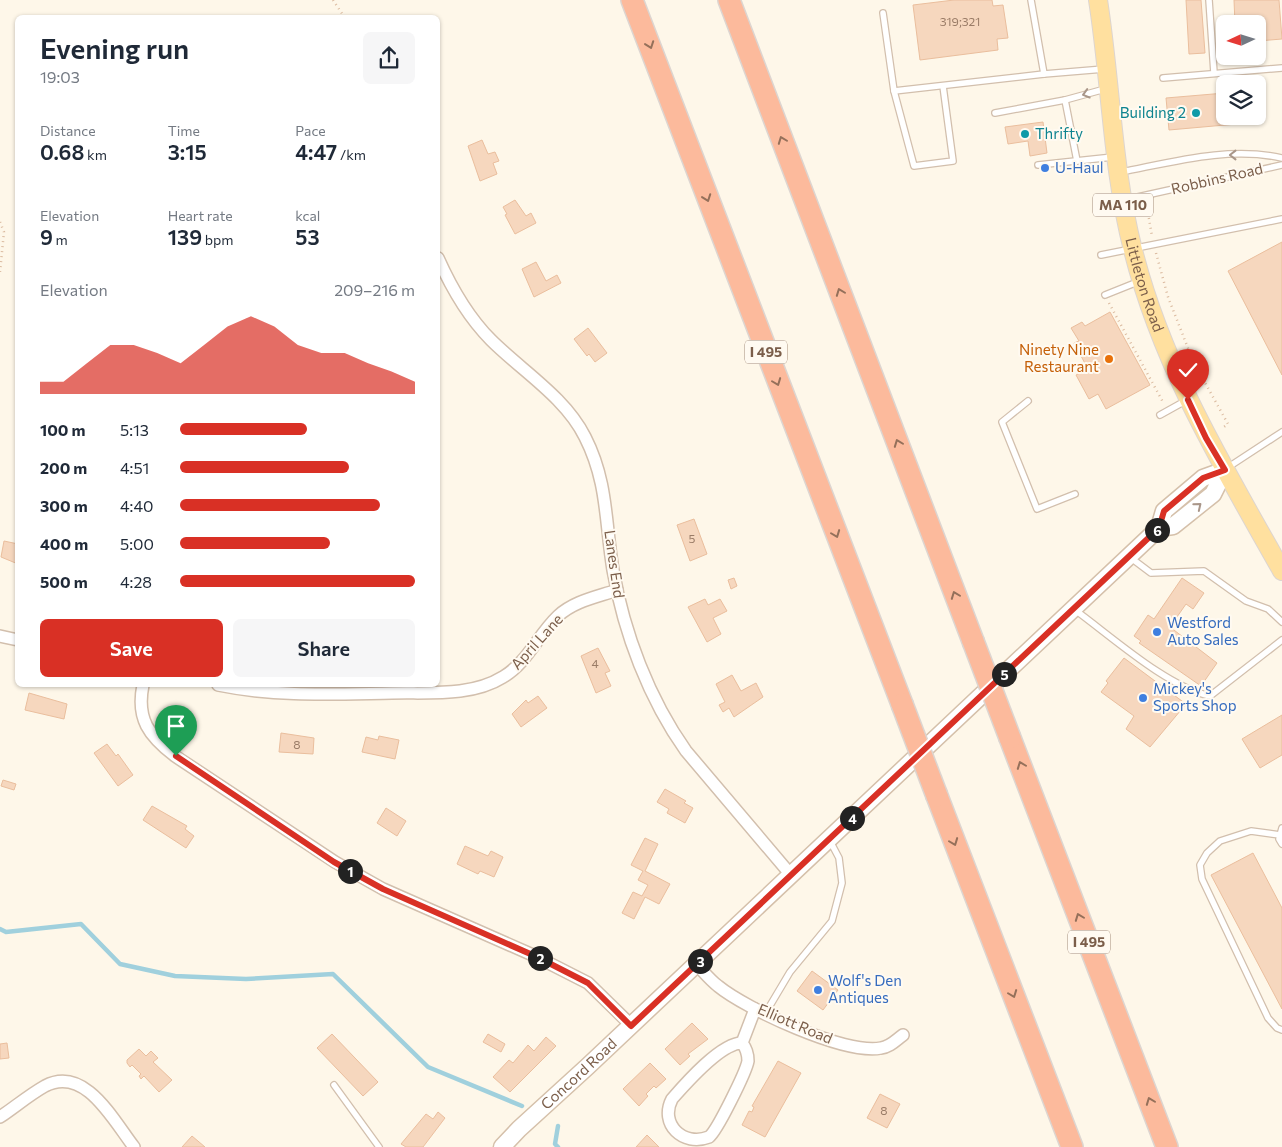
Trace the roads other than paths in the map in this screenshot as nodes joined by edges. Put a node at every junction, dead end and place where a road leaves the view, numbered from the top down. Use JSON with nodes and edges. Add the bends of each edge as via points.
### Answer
{"nodes":[{"id":1,"x":632,"y":0,"type":"edge"},
{"id":2,"x":729,"y":0,"type":"edge"},
{"id":3,"x":1031,"y":0,"type":"edge"},
{"id":4,"x":1098,"y":0,"type":"edge"},
{"id":5,"x":1209,"y":0,"type":"edge"},
{"id":6,"x":883,"y":13,"type":"dead end"},
{"id":7,"x":1282,"y":68,"type":"edge"},
{"id":8,"x":1106,"y":69,"type":"junction"},
{"id":9,"x":1214,"y":73,"type":"junction"},
{"id":10,"x":1044,"y":74,"type":"junction"},
{"id":11,"x":1163,"y":78,"type":"dead end"},
{"id":12,"x":943,"y":86,"type":"junction"},
{"id":13,"x":1108,"y":89,"type":"junction"},
{"id":14,"x":894,"y":91,"type":"junction"},
{"id":15,"x":1065,"y":100,"type":"junction"},
{"id":16,"x":995,"y":113,"type":"dead end"},
{"id":17,"x":1282,"y":158,"type":"edge"},
{"id":18,"x":1078,"y":161,"type":"junction"},
{"id":19,"x":1038,"y":165,"type":"dead end"},
{"id":20,"x":1116,"y":165,"type":"junction"},
{"id":21,"x":1282,"y":165,"type":"edge"},
{"id":22,"x":1122,"y":200,"type":"junction"},
{"id":23,"x":1282,"y":219,"type":"edge"},
{"id":24,"x":1133,"y":249,"type":"junction"},
{"id":25,"x":1101,"y":255,"type":"dead end"},
{"id":26,"x":440,"y":263,"type":"edge"},
{"id":27,"x":1142,"y":280,"type":"junction"},
{"id":28,"x":1105,"y":295,"type":"road end"},
{"id":29,"x":1188,"y":400,"type":"junction"},
{"id":30,"x":1028,"y":401,"type":"dead end"},
{"id":31,"x":1160,"y":414,"type":"dead end"},
{"id":32,"x":1282,"y":432,"type":"edge"},
{"id":33,"x":1225,"y":470,"type":"junction"},
{"id":34,"x":1075,"y":494,"type":"dead end"},
{"id":35,"x":1129,"y":556,"type":"junction"},
{"id":36,"x":1282,"y":571,"type":"edge"},
{"id":37,"x":617,"y":590,"type":"junction"},
{"id":38,"x":1074,"y":608,"type":"junction"},
{"id":39,"x":1282,"y":622,"type":"edge"},
{"id":40,"x":0,"y":636,"type":"edge"},
{"id":41,"x":15,"y":639,"type":"edge"},
{"id":42,"x":1282,"y":640,"type":"edge"},
{"id":43,"x":143,"y":687,"type":"edge"},
{"id":44,"x":232,"y":687,"type":"edge"},
{"id":45,"x":1282,"y":828,"type":"edge"},
{"id":46,"x":1280,"y":835,"type":"junction"},
{"id":47,"x":829,"y":840,"type":"junction"},
{"id":48,"x":1282,"y":844,"type":"edge"},
{"id":49,"x":791,"y":875,"type":"junction"},
{"id":50,"x":696,"y":964,"type":"junction"},
{"id":51,"x":760,"y":1011,"type":"junction"},
{"id":52,"x":631,"y":1026,"type":"junction"},
{"id":53,"x":1282,"y":1030,"type":"edge"},
{"id":54,"x":903,"y":1034,"type":"dead end"},
{"id":55,"x":742,"y":1043,"type":"junction"},
{"id":56,"x":334,"y":1085,"type":"dead end"},
{"id":57,"x":0,"y":1117,"type":"edge"},
{"id":58,"x":134,"y":1147,"type":"edge"},
{"id":59,"x":380,"y":1147,"type":"edge"},
{"id":60,"x":502,"y":1147,"type":"edge"},
{"id":61,"x":1072,"y":1147,"type":"edge"},
{"id":62,"x":1167,"y":1147,"type":"edge"}],
"edges":[{"from":1,"to":61,"type":"highway","number":"I 495","one_way":true,"bridge":true},
{"from":62,"to":2,"type":"highway","number":"I 495","one_way":true,"bridge":true},
{"from":3,"to":10,"type":"lane"},
{"from":4,"to":8,"type":"main road","name":"Littleton Road","number":"MA 110"},
{"from":5,"to":9,"type":"lane"},
{"from":6,"to":14,"type":"lane"},
{"from":7,"to":9,"type":"lane"},
{"from":8,"to":10,"type":"lane"},
{"from":8,"to":13,"type":"main road","name":"Littleton Road","number":"MA 110"},
{"from":9,"to":11,"type":"lane"},
{"from":10,"to":12,"type":"lane"},
{"from":12,"to":14,"type":"lane"},
{"from":12,"to":14,"type":"lane","via":[[953,161],[914,166]]},
{"from":13,"to":15,"type":"lane","one_way":true},
{"from":13,"to":20,"type":"main road","name":"Littleton Road","number":"MA 110"},
{"from":15,"to":16,"type":"lane"},
{"from":15,"to":18,"type":"lane"},
{"from":17,"to":20,"type":"lane","name":"Robbins Road","one_way":true,"via":[[1232,154]]},
{"from":18,"to":19,"type":"lane","name":"Robbins Road"},
{"from":18,"to":20,"type":"lane","name":"Robbins Road"},
{"from":20,"to":22,"type":"main road","name":"Littleton Road","number":"MA 110"},
{"from":21,"to":22,"type":"lane","name":"Robbins Road"},
{"from":22,"to":24,"type":"main road","name":"Littleton Road","number":"MA 110"},
{"from":23,"to":24,"type":"lane"},
{"from":24,"to":25,"type":"lane"},
{"from":24,"to":27,"type":"main road","name":"Littleton Road","number":"MA 110"},
{"from":26,"to":37,"type":"street","name":"Lanes End","via":[[483,331],[560,403],[584,435],[600,470],[604,488]]},
{"from":27,"to":28,"type":"lane"},
{"from":27,"to":29,"type":"main road","name":"Littleton Road","number":"MA 110"},
{"from":29,"to":31,"type":"lane"},
{"from":29,"to":33,"type":"main road","name":"Littleton Road","number":"MA 110"},
{"from":30,"to":34,"type":"lane","via":[[1002,422],[1037,508]]},
{"from":32,"to":33,"type":"lane"},
{"from":33,"to":35,"type":"main road","name":"Concord Road","via":[[1203,478],[1164,511],[1159,528]]},
{"from":33,"to":36,"type":"main road","name":"Littleton Road","number":"MA 110"},
{"from":35,"to":38,"type":"main road","name":"Concord Road"},
{"from":35,"to":39,"type":"lane","via":[[1152,573],[1204,572],[1246,601],[1268,609]]},
{"from":37,"to":44,"type":"street","name":"April Lane","via":[[568,608],[550,624],[515,668],[491,684],[477,688],[288,695]]},
{"from":37,"to":49,"type":"street","name":"Lanes End","via":[[641,666],[674,734]]},
{"from":38,"to":42,"type":"lane","via":[[1155,669],[1198,694],[1210,696]]},
{"from":38,"to":47,"type":"main road","name":"Concord Road"},
{"from":40,"to":41,"type":"street"},
{"from":43,"to":52,"type":"street","via":[[141,704],[145,723],[159,742],[176,756],[334,862],[383,889],[588,983]]},
{"from":45,"to":46,"type":"lane"},
{"from":46,"to":48,"type":"lane"},
{"from":46,"to":53,"type":"lane","via":[[1250,831],[1220,841],[1200,865],[1202,880],[1268,1018]]},
{"from":47,"to":49,"type":"main road","name":"Concord Road"},
{"from":47,"to":51,"type":"lane","via":[[838,858],[842,883],[832,921]]},
{"from":49,"to":50,"type":"main road","name":"Concord Road"},
{"from":50,"to":51,"type":"street","name":"Elliott Road","via":[[718,986]]},
{"from":50,"to":52,"type":"main road","name":"Concord Road"},
{"from":51,"to":54,"type":"street","name":"Elliott Road","via":[[829,1040],[857,1047],[890,1046]]},
{"from":51,"to":55,"type":"street"},
{"from":52,"to":60,"type":"main road","name":"Concord Road"},
{"from":55,"to":55,"type":"street","via":[[748,1062],[718,1126],[702,1140],[680,1137],[668,1120],[668,1106],[672,1099],[722,1050],[734,1043]]},
{"from":56,"to":59,"type":"lane"},
{"from":57,"to":58,"type":"street","via":[[46,1086],[69,1081],[89,1090]]}]}
